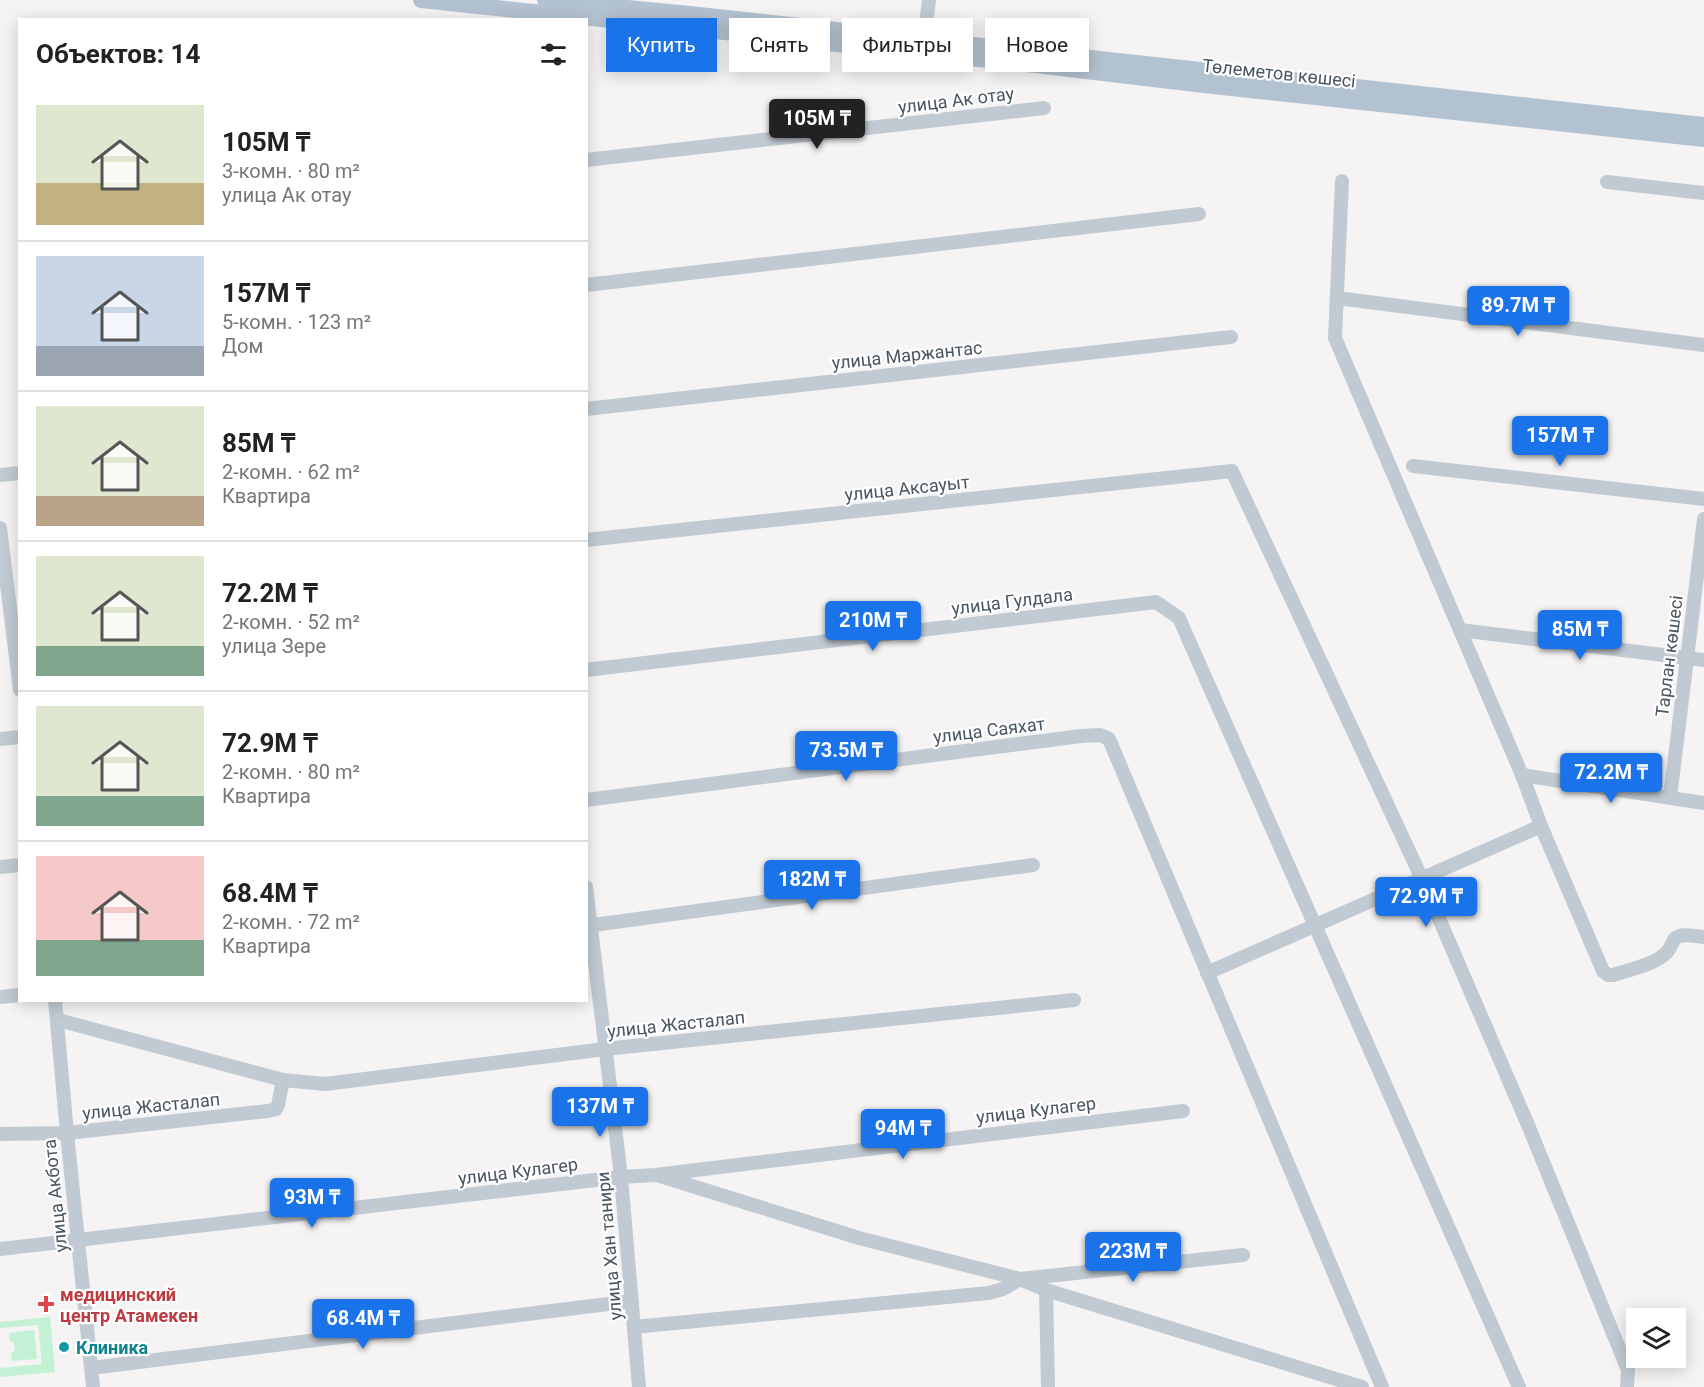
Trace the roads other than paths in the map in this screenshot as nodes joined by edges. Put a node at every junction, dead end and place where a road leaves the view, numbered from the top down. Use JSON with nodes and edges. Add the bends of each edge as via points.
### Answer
{"nodes":[{"id":1,"x":421,"y":0,"type":"edge"},
{"id":2,"x":544,"y":0,"type":"edge"},
{"id":3,"x":691,"y":7,"type":"edge"},
{"id":4,"x":484,"y":9,"type":"edge"},
{"id":5,"x":582,"y":18,"type":"edge"},
{"id":6,"x":588,"y":19,"type":"edge"},
{"id":7,"x":842,"y":33,"type":"edge"},
{"id":8,"x":842,"y":40,"type":"edge"},
{"id":9,"x":973,"y":52,"type":"edge"},
{"id":10,"x":973,"y":55,"type":"edge"},
{"id":11,"x":1044,"y":108,"type":"dead end"},
{"id":12,"x":1704,"y":125,"type":"edge"},
{"id":13,"x":1704,"y":139,"type":"edge"},
{"id":14,"x":588,"y":160,"type":"edge"},
{"id":15,"x":1342,"y":181,"type":"dead end"},
{"id":16,"x":1606,"y":182,"type":"dead end"},
{"id":17,"x":1704,"y":193,"type":"edge"},
{"id":18,"x":1199,"y":214,"type":"dead end"},
{"id":19,"x":588,"y":285,"type":"edge"},
{"id":20,"x":1337,"y":298,"type":"junction"},
{"id":21,"x":1231,"y":337,"type":"dead end"},
{"id":22,"x":1704,"y":345,"type":"edge"},
{"id":23,"x":588,"y":409,"type":"edge"},
{"id":24,"x":1413,"y":466,"type":"dead end"},
{"id":25,"x":18,"y":473,"type":"edge"},
{"id":26,"x":0,"y":476,"type":"edge"},
{"id":27,"x":1704,"y":499,"type":"edge"},
{"id":28,"x":1704,"y":519,"type":"edge"},
{"id":29,"x":0,"y":528,"type":"edge"},
{"id":30,"x":588,"y":540,"type":"edge"},
{"id":31,"x":10,"y":609,"type":"edge"},
{"id":32,"x":1460,"y":630,"type":"junction"},
{"id":33,"x":1687,"y":658,"type":"junction"},
{"id":34,"x":1704,"y":660,"type":"edge"},
{"id":35,"x":588,"y":670,"type":"edge"},
{"id":36,"x":18,"y":674,"type":"edge"},
{"id":37,"x":18,"y":737,"type":"edge"},
{"id":38,"x":0,"y":739,"type":"edge"},
{"id":39,"x":1522,"y":775,"type":"junction"},
{"id":40,"x":1670,"y":798,"type":"junction"},
{"id":41,"x":588,"y":800,"type":"edge"},
{"id":42,"x":1704,"y":803,"type":"edge"},
{"id":43,"x":1541,"y":826,"type":"junction"},
{"id":44,"x":18,"y":865,"type":"edge"},
{"id":45,"x":1034,"y":865,"type":"dead end"},
{"id":46,"x":0,"y":867,"type":"edge"},
{"id":47,"x":1422,"y":879,"type":"junction"},
{"id":48,"x":589,"y":925,"type":"edge"},
{"id":49,"x":1315,"y":926,"type":"junction"},
{"id":50,"x":1704,"y":938,"type":"edge"},
{"id":51,"x":1207,"y":973,"type":"junction"},
{"id":52,"x":18,"y":995,"type":"edge"},
{"id":53,"x":0,"y":997,"type":"edge"},
{"id":54,"x":1074,"y":1000,"type":"dead end"},
{"id":55,"x":56,"y":1002,"type":"edge"},
{"id":56,"x":58,"y":1020,"type":"junction"},
{"id":57,"x":605,"y":1049,"type":"junction"},
{"id":58,"x":282,"y":1080,"type":"junction"},
{"id":59,"x":1183,"y":1111,"type":"dead end"},
{"id":60,"x":67,"y":1133,"type":"junction"},
{"id":61,"x":0,"y":1134,"type":"edge"},
{"id":62,"x":656,"y":1175,"type":"junction"},
{"id":63,"x":621,"y":1177,"type":"junction"},
{"id":64,"x":77,"y":1240,"type":"junction"},
{"id":65,"x":0,"y":1249,"type":"edge"},
{"id":66,"x":1244,"y":1256,"type":"dead end"},
{"id":67,"x":1020,"y":1279,"type":"junction"},
{"id":68,"x":1046,"y":1290,"type":"junction"},
{"id":69,"x":632,"y":1301,"type":"junction"},
{"id":70,"x":634,"y":1327,"type":"junction"},
{"id":71,"x":91,"y":1368,"type":"junction"},
{"id":72,"x":93,"y":1387,"type":"edge"},
{"id":73,"x":639,"y":1387,"type":"edge"},
{"id":74,"x":1048,"y":1387,"type":"edge"},
{"id":75,"x":1362,"y":1387,"type":"edge"},
{"id":76,"x":1382,"y":1387,"type":"edge"},
{"id":77,"x":1519,"y":1387,"type":"edge"},
{"id":78,"x":1627,"y":1387,"type":"edge"}],
"edges":[{"from":1,"to":4,"type":"main road","name":"Төлеметов көшесі"},
{"from":2,"to":3,"type":"main road","name":"Төлеметов көшесі"},
{"from":3,"to":7,"type":"main road","name":"Төлеметов көшесі"},
{"from":4,"to":5,"type":"main road","name":"Төлеметов көшесі"},
{"from":6,"to":8,"type":"main road","name":"Төлеметов көшесі"},
{"from":9,"to":12,"type":"main road","name":"Төлеметов көшесі"},
{"from":10,"to":13,"type":"main road","name":"Төлеметов көшесі","via":[[1204,85]]},
{"from":11,"to":14,"type":"street","name":"улица Ак отау"},
{"from":15,"to":20,"type":"street"},
{"from":16,"to":17,"type":"street"},
{"from":18,"to":19,"type":"street"},
{"from":20,"to":22,"type":"street"},
{"from":20,"to":32,"type":"street","via":[[1335,338]]},
{"from":21,"to":23,"type":"street","name":"улица Маржантас"},
{"from":24,"to":27,"type":"street"},
{"from":25,"to":26,"type":"street"},
{"from":28,"to":33,"type":"street","name":"Тарлан көшесі"},
{"from":29,"to":31,"type":"street"},
{"from":30,"to":47,"type":"street","name":"улица Аксауыт","via":[[1232,471]]},
{"from":31,"to":36,"type":"street"},
{"from":32,"to":33,"type":"street"},
{"from":32,"to":39,"type":"street"},
{"from":33,"to":34,"type":"street"},
{"from":33,"to":40,"type":"street","name":"Тарлан көшесі"},
{"from":35,"to":49,"type":"street","name":"улица Гулдала","via":[[1156,602],[1179,618]]},
{"from":37,"to":38,"type":"street"},
{"from":39,"to":40,"type":"street"},
{"from":39,"to":43,"type":"street"},
{"from":40,"to":42,"type":"street"},
{"from":41,"to":51,"type":"street","name":"улица Саяхат","via":[[1101,735],[1109,739]]},
{"from":43,"to":47,"type":"street"},
{"from":43,"to":50,"type":"street","via":[[1605,974],[1613,975],[1660,958],[1677,936]]},
{"from":44,"to":46,"type":"street"},
{"from":45,"to":48,"type":"street"},
{"from":47,"to":49,"type":"street"},
{"from":47,"to":78,"type":"street","via":[[1628,1370]]},
{"from":48,"to":57,"type":"street","name":"улица Хан танири"},
{"from":49,"to":51,"type":"street"},
{"from":49,"to":77,"type":"street"},
{"from":51,"to":76,"type":"street"},
{"from":52,"to":53,"type":"street"},
{"from":54,"to":57,"type":"street","name":"улица Жасталап"},
{"from":55,"to":56,"type":"street","name":"улица Акбота"},
{"from":56,"to":58,"type":"street","name":"улица Жасталап"},
{"from":56,"to":60,"type":"street","name":"улица Акбота"},
{"from":57,"to":58,"type":"street","name":"улица Жасталап","via":[[325,1084]]},
{"from":57,"to":63,"type":"street","name":"улица Хан танири"},
{"from":58,"to":60,"type":"street","name":"улица Жасталап","via":[[278,1105],[268,1111]]},
{"from":59,"to":62,"type":"street","name":"улица Кулагер"},
{"from":60,"to":61,"type":"street","name":"улица Жасталап"},
{"from":60,"to":64,"type":"street","name":"улица Акбота"},
{"from":62,"to":63,"type":"street","name":"улица Кулагер"},
{"from":62,"to":67,"type":"street","via":[[859,1238]]},
{"from":63,"to":64,"type":"street","name":"улица Кулагер"},
{"from":63,"to":69,"type":"street","name":"улица Хан танири"},
{"from":64,"to":65,"type":"street","name":"улица Кулагер"},
{"from":64,"to":71,"type":"street","name":"улица Акбота"},
{"from":66,"to":67,"type":"street"},
{"from":67,"to":68,"type":"street"},
{"from":67,"to":70,"type":"street","via":[[989,1293]]},
{"from":68,"to":74,"type":"street"},
{"from":68,"to":75,"type":"street"},
{"from":69,"to":70,"type":"street","name":"улица Хан танири"},
{"from":69,"to":71,"type":"street"},
{"from":70,"to":73,"type":"street","name":"улица Хан танири"},
{"from":71,"to":72,"type":"street","name":"улица Акбота"}]}
